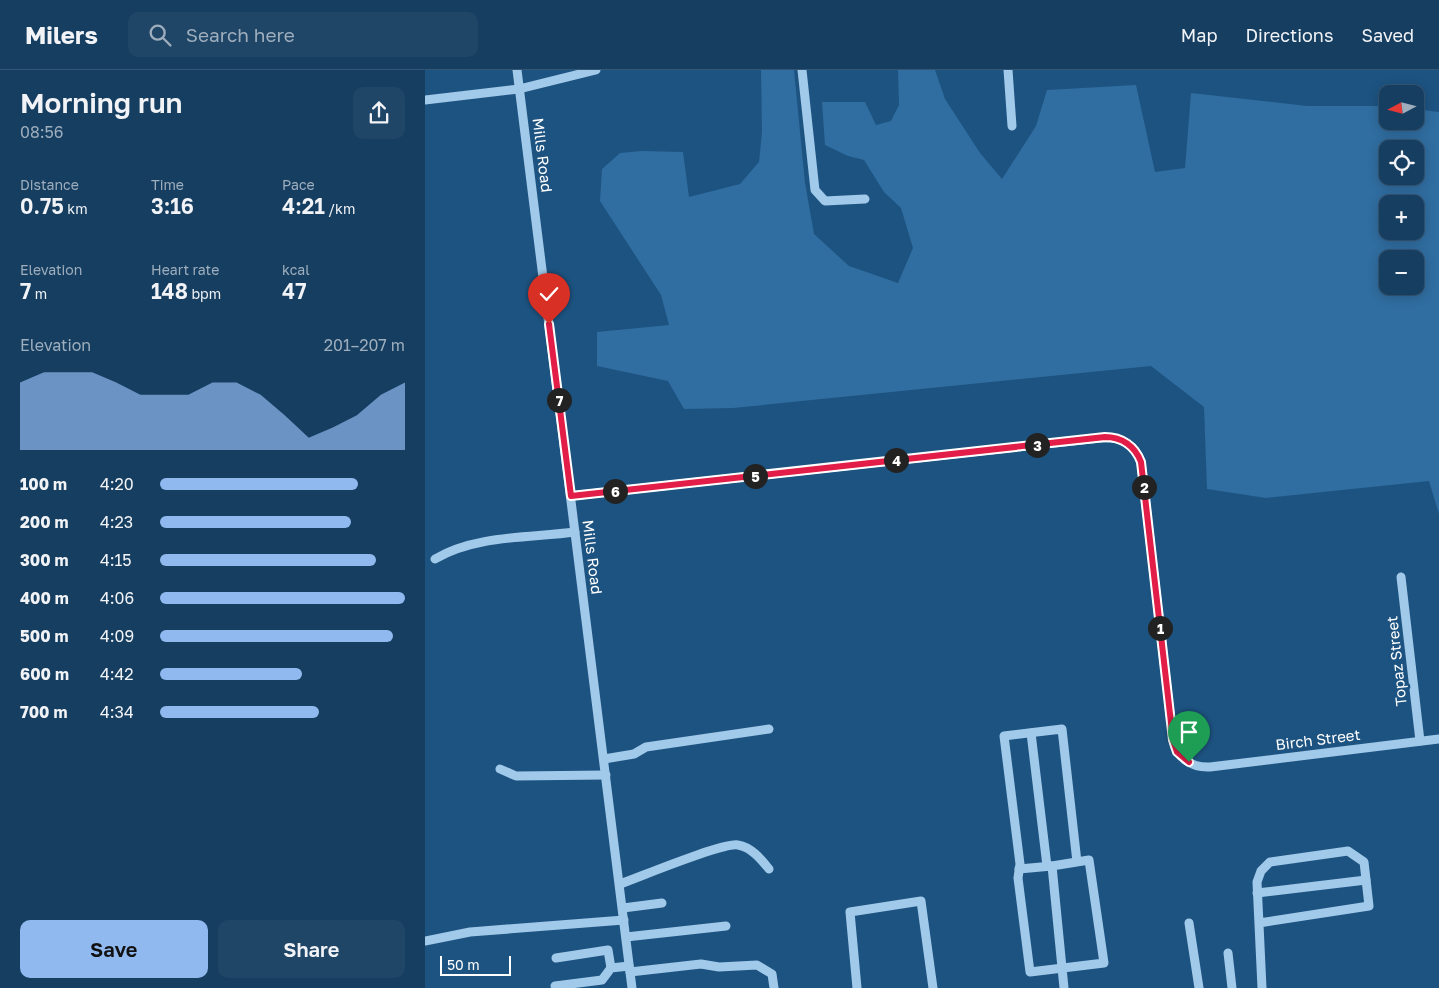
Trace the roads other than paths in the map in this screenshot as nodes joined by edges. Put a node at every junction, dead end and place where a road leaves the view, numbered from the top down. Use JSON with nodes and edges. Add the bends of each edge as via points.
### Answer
{"nodes":[{"id":1,"x":517,"y":70,"type":"edge"},
{"id":2,"x":596,"y":70,"type":"edge"},
{"id":3,"x":802,"y":70,"type":"edge"},
{"id":4,"x":1008,"y":70,"type":"edge"},
{"id":5,"x":519,"y":89,"type":"junction"},
{"id":6,"x":425,"y":100,"type":"edge"},
{"id":7,"x":1012,"y":126,"type":"dead end"},
{"id":8,"x":865,"y":199,"type":"dead end"},
{"id":9,"x":571,"y":496,"type":"junction"},
{"id":10,"x":575,"y":532,"type":"junction"},
{"id":11,"x":435,"y":559,"type":"dead end"},
{"id":12,"x":1401,"y":577,"type":"dead end"},
{"id":13,"x":769,"y":729,"type":"dead end"},
{"id":14,"x":1031,"y":733,"type":"junction"},
{"id":15,"x":1439,"y":739,"type":"edge"},
{"id":16,"x":1420,"y":741,"type":"junction"},
{"id":17,"x":604,"y":759,"type":"junction"},
{"id":18,"x":500,"y":769,"type":"dead end"},
{"id":19,"x":606,"y":775,"type":"junction"},
{"id":20,"x":1077,"y":862,"type":"junction"},
{"id":21,"x":1050,"y":866,"type":"junction"},
{"id":22,"x":769,"y":868,"type":"dead end"},
{"id":23,"x":1019,"y":869,"type":"junction"},
{"id":24,"x":1366,"y":880,"type":"junction"},
{"id":25,"x":619,"y":884,"type":"junction"},
{"id":26,"x":1257,"y":893,"type":"junction"},
{"id":27,"x":662,"y":903,"type":"dead end"},
{"id":28,"x":623,"y":908,"type":"junction"},
{"id":29,"x":624,"y":920,"type":"junction"},
{"id":30,"x":1189,"y":923,"type":"dead end"},
{"id":31,"x":1259,"y":923,"type":"junction"},
{"id":32,"x":726,"y":926,"type":"dead end"},
{"id":33,"x":626,"y":937,"type":"junction"},
{"id":34,"x":425,"y":941,"type":"edge"},
{"id":35,"x":1227,"y":952,"type":"dead end"},
{"id":36,"x":556,"y":958,"type":"dead end"},
{"id":37,"x":611,"y":968,"type":"junction"},
{"id":38,"x":1062,"y":968,"type":"junction"},
{"id":39,"x":630,"y":969,"type":"junction"},
{"id":40,"x":555,"y":986,"type":"dead end"},
{"id":41,"x":632,"y":988,"type":"edge"},
{"id":42,"x":774,"y":988,"type":"edge"},
{"id":43,"x":857,"y":988,"type":"edge"},
{"id":44,"x":933,"y":988,"type":"edge"},
{"id":45,"x":1064,"y":988,"type":"edge"},
{"id":46,"x":1199,"y":988,"type":"edge"},
{"id":47,"x":1232,"y":988,"type":"edge"},
{"id":48,"x":1262,"y":988,"type":"edge"}],
"edges":[{"from":1,"to":5,"type":"street","name":"Mills Road"},
{"from":2,"to":5,"type":"street"},
{"from":3,"to":8,"type":"street","via":[[815,190],[825,201]]},
{"from":4,"to":7,"type":"street"},
{"from":5,"to":6,"type":"street"},
{"from":5,"to":9,"type":"street","name":"Mills Road"},
{"from":9,"to":10,"type":"street","name":"Mills Road"},
{"from":9,"to":16,"type":"street","name":"Birch Street","via":[[1105,437],[1122,440],[1134,450],[1141,462],[1173,743],[1177,752],[1186,761],[1201,767]]},
{"from":10,"to":11,"type":"street","via":[[466,545]]},
{"from":10,"to":17,"type":"street","name":"Mills Road"},
{"from":12,"to":16,"type":"street","name":"Topaz Street"},
{"from":13,"to":17,"type":"street","via":[[646,747],[634,754]]},
{"from":14,"to":20,"type":"street","via":[[1062,729]]},
{"from":14,"to":21,"type":"street"},
{"from":14,"to":23,"type":"street","via":[[1004,736]]},
{"from":15,"to":16,"type":"street","name":"Birch Street"},
{"from":17,"to":19,"type":"street","name":"Mills Road"},
{"from":18,"to":19,"type":"street","via":[[516,776]]},
{"from":19,"to":25,"type":"street","name":"Mills Road"},
{"from":20,"to":21,"type":"street"},
{"from":20,"to":38,"type":"street","via":[[1089,860],[1103,964]]},
{"from":21,"to":23,"type":"street"},
{"from":21,"to":38,"type":"street"},
{"from":22,"to":25,"type":"street","via":[[755,854],[735,844]]},
{"from":23,"to":38,"type":"street","via":[[1030,972]]},
{"from":24,"to":26,"type":"street"},
{"from":24,"to":26,"type":"street","via":[[1364,862],[1348,851],[1270,862],[1258,875]]},
{"from":24,"to":31,"type":"street","via":[[1369,906]]},
{"from":25,"to":28,"type":"street","name":"Mills Road"},
{"from":26,"to":31,"type":"street"},
{"from":27,"to":28,"type":"street"},
{"from":28,"to":29,"type":"street","name":"Mills Road"},
{"from":29,"to":33,"type":"street","name":"Mills Road"},
{"from":29,"to":34,"type":"street","via":[[471,932]]},
{"from":30,"to":46,"type":"street"},
{"from":31,"to":48,"type":"street"},
{"from":32,"to":33,"type":"street"},
{"from":33,"to":39,"type":"street","name":"Mills Road"},
{"from":35,"to":47,"type":"street"},
{"from":36,"to":37,"type":"street","via":[[608,950]]},
{"from":37,"to":39,"type":"street"},
{"from":37,"to":40,"type":"street","via":[[602,980]]},
{"from":38,"to":45,"type":"street"},
{"from":39,"to":41,"type":"street","name":"Mills Road"},
{"from":39,"to":42,"type":"street","via":[[701,964],[719,967],[757,965],[772,974]]},
{"from":43,"to":44,"type":"street","via":[[850,912],[921,901]]}]}
